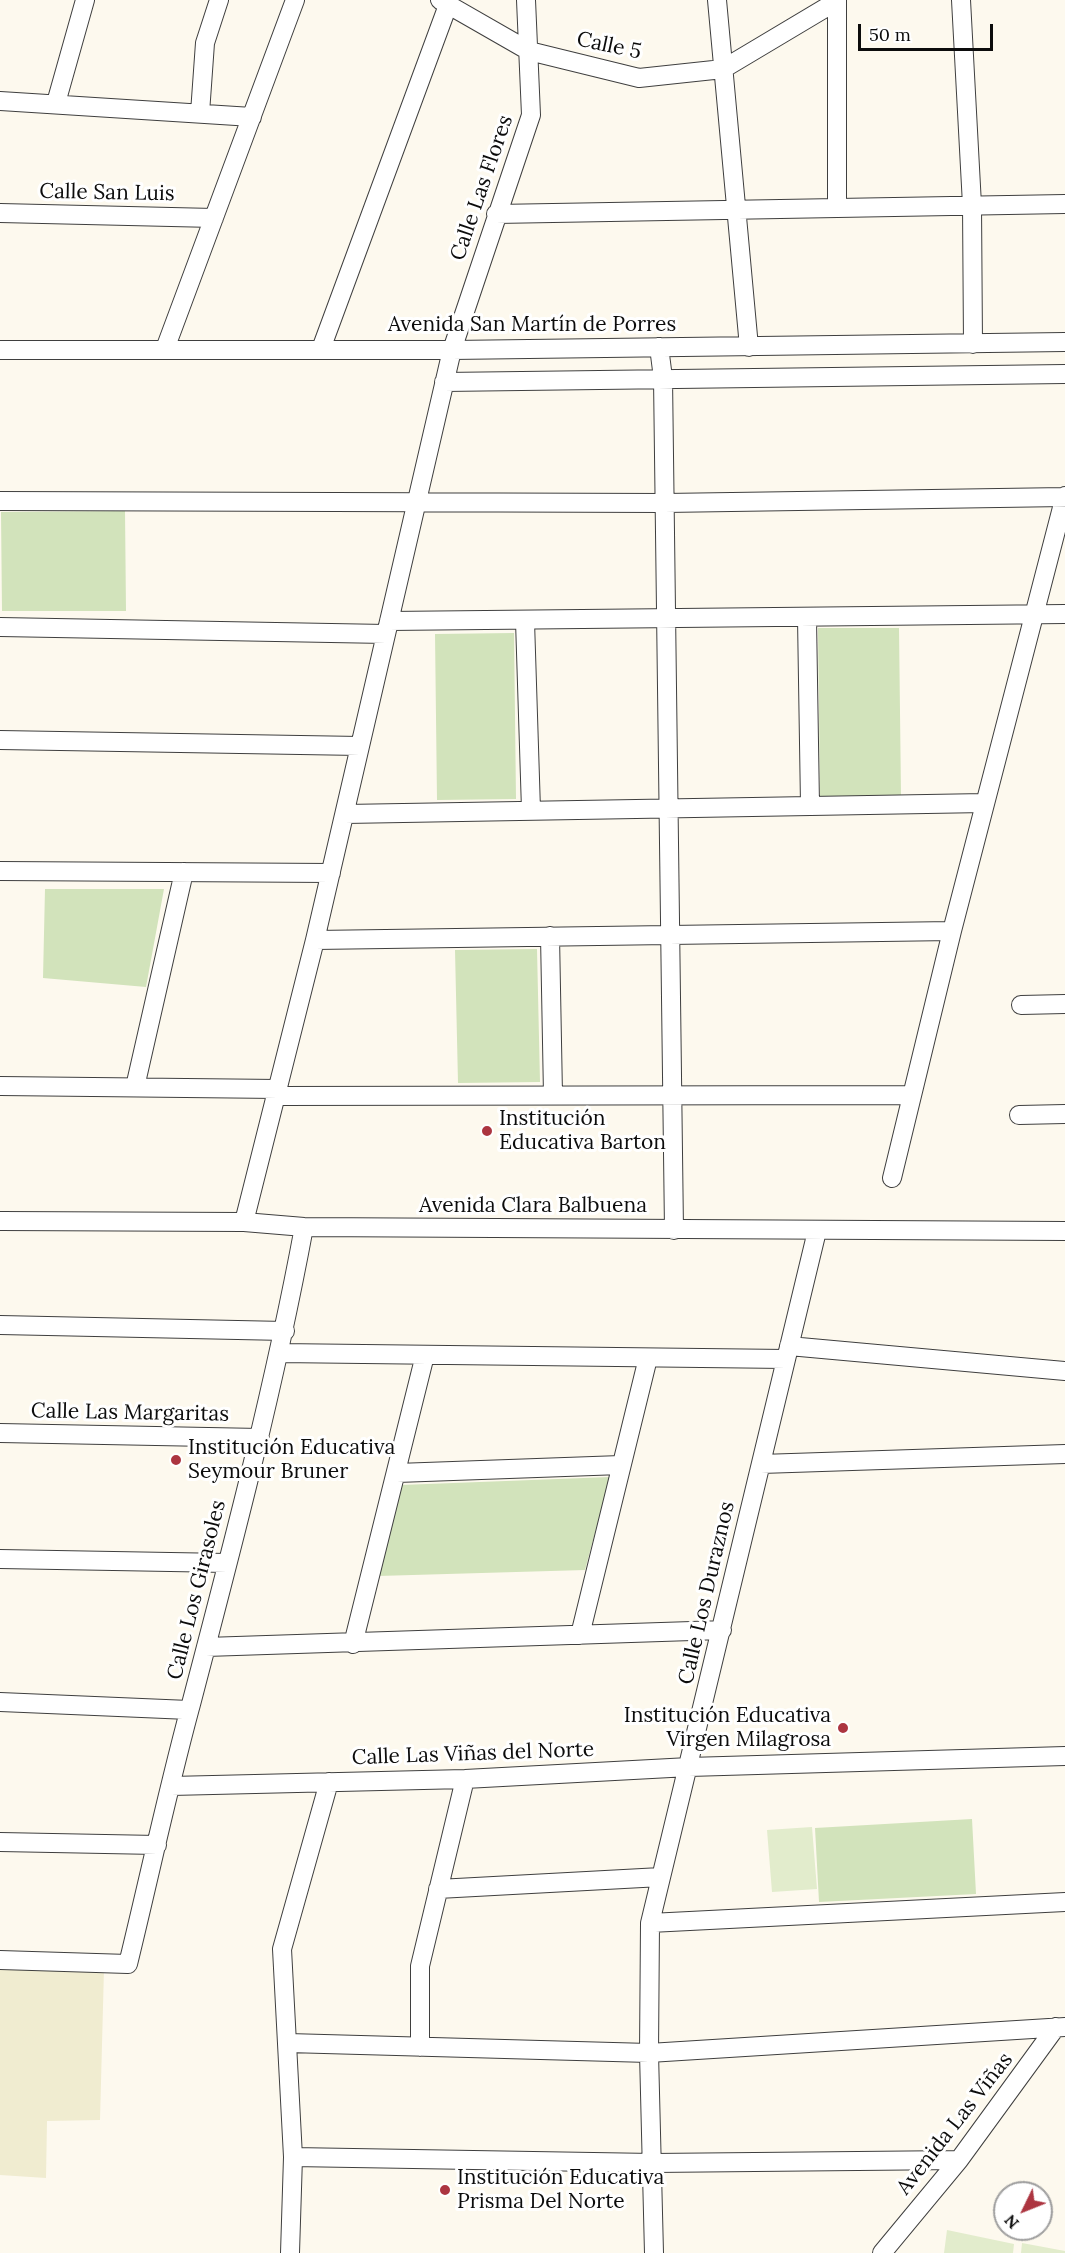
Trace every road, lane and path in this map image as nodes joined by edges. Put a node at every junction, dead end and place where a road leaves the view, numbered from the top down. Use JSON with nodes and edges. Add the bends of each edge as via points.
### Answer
{"nodes":[{"id":1,"x":85,"y":0,"type":"edge"},
{"id":2,"x":219,"y":0,"type":"edge"},
{"id":3,"x":295,"y":0,"type":"edge"},
{"id":4,"x":526,"y":0,"type":"edge"},
{"id":5,"x":717,"y":0,"type":"edge"},
{"id":6,"x":960,"y":0,"type":"edge"},
{"id":7,"x":837,"y":1,"type":"edge"},
{"id":8,"x":444,"y":2,"type":"edge"},
{"id":9,"x":529,"y":51,"type":"junction"},
{"id":10,"x":723,"y":69,"type":"junction"},
{"id":11,"x":0,"y":101,"type":"edge"},
{"id":12,"x":56,"y":104,"type":"junction"},
{"id":13,"x":200,"y":113,"type":"junction"},
{"id":14,"x":252,"y":117,"type":"junction"},
{"id":15,"x":1065,"y":204,"type":"edge"},
{"id":16,"x":972,"y":205,"type":"junction"},
{"id":17,"x":837,"y":207,"type":"junction"},
{"id":18,"x":736,"y":209,"type":"junction"},
{"id":19,"x":0,"y":213,"type":"edge"},
{"id":20,"x":496,"y":214,"type":"junction"},
{"id":21,"x":214,"y":218,"type":"junction"},
{"id":22,"x":1065,"y":342,"type":"edge"},
{"id":23,"x":973,"y":344,"type":"junction"},
{"id":24,"x":749,"y":346,"type":"junction"},
{"id":25,"x":659,"y":347,"type":"junction"},
{"id":26,"x":321,"y":349,"type":"junction"},
{"id":27,"x":0,"y":350,"type":"edge"},
{"id":28,"x":165,"y":350,"type":"junction"},
{"id":29,"x":452,"y":350,"type":"junction"},
{"id":30,"x":1065,"y":374,"type":"edge"},
{"id":31,"x":663,"y":378,"type":"junction"},
{"id":32,"x":444,"y":382,"type":"junction"},
{"id":33,"x":1065,"y":497,"type":"edge"},
{"id":34,"x":0,"y":501,"type":"edge"},
{"id":35,"x":416,"y":503,"type":"junction"},
{"id":36,"x":665,"y":503,"type":"junction"},
{"id":37,"x":1035,"y":614,"type":"junction"},
{"id":38,"x":1065,"y":614,"type":"edge"},
{"id":39,"x":807,"y":618,"type":"junction"},
{"id":40,"x":667,"y":620,"type":"junction"},
{"id":41,"x":525,"y":621,"type":"junction"},
{"id":42,"x":0,"y":627,"type":"edge"},
{"id":43,"x":387,"y":628,"type":"junction"},
{"id":44,"x":0,"y":740,"type":"edge"},
{"id":45,"x":360,"y":746,"type":"junction"},
{"id":46,"x":985,"y":803,"type":"junction"},
{"id":47,"x":810,"y":805,"type":"junction"},
{"id":48,"x":670,"y":807,"type":"junction"},
{"id":49,"x":531,"y":810,"type":"junction"},
{"id":50,"x":345,"y":814,"type":"junction"},
{"id":51,"x":0,"y":871,"type":"edge"},
{"id":52,"x":184,"y":872,"type":"junction"},
{"id":53,"x":331,"y":873,"type":"junction"},
{"id":54,"x":952,"y":931,"type":"junction"},
{"id":55,"x":671,"y":934,"type":"junction"},
{"id":56,"x":550,"y":936,"type":"junction"},
{"id":57,"x":315,"y":940,"type":"junction"},
{"id":58,"x":1065,"y":1004,"type":"edge"},
{"id":59,"x":1021,"y":1005,"type":"dead end"},
{"id":60,"x":0,"y":1086,"type":"edge"},
{"id":61,"x":135,"y":1087,"type":"junction"},
{"id":62,"x":277,"y":1093,"type":"junction"},
{"id":63,"x":553,"y":1095,"type":"junction"},
{"id":64,"x":673,"y":1095,"type":"junction"},
{"id":65,"x":912,"y":1095,"type":"junction"},
{"id":66,"x":1065,"y":1114,"type":"edge"},
{"id":67,"x":1019,"y":1115,"type":"dead end"},
{"id":68,"x":892,"y":1178,"type":"dead end"},
{"id":69,"x":0,"y":1221,"type":"edge"},
{"id":70,"x":244,"y":1222,"type":"junction"},
{"id":71,"x":304,"y":1227,"type":"junction"},
{"id":72,"x":674,"y":1230,"type":"junction"},
{"id":73,"x":817,"y":1231,"type":"junction"},
{"id":74,"x":1065,"y":1231,"type":"edge"},
{"id":75,"x":0,"y":1325,"type":"edge"},
{"id":76,"x":285,"y":1331,"type":"junction"},
{"id":77,"x":788,"y":1352,"type":"junction"},
{"id":78,"x":279,"y":1353,"type":"junction"},
{"id":79,"x":425,"y":1355,"type":"junction"},
{"id":80,"x":648,"y":1358,"type":"junction"},
{"id":81,"x":1065,"y":1371,"type":"edge"},
{"id":82,"x":0,"y":1433,"type":"edge"},
{"id":83,"x":260,"y":1438,"type":"junction"},
{"id":84,"x":1065,"y":1454,"type":"edge"},
{"id":85,"x":761,"y":1464,"type":"junction"},
{"id":86,"x":621,"y":1466,"type":"junction"},
{"id":87,"x":397,"y":1473,"type":"junction"},
{"id":88,"x":0,"y":1559,"type":"edge"},
{"id":89,"x":227,"y":1563,"type":"junction"},
{"id":90,"x":722,"y":1630,"type":"junction"},
{"id":91,"x":580,"y":1635,"type":"junction"},
{"id":92,"x":353,"y":1644,"type":"junction"},
{"id":93,"x":206,"y":1647,"type":"junction"},
{"id":94,"x":0,"y":1702,"type":"edge"},
{"id":95,"x":189,"y":1710,"type":"junction"},
{"id":96,"x":1065,"y":1756,"type":"edge"},
{"id":97,"x":689,"y":1767,"type":"junction"},
{"id":98,"x":465,"y":1779,"type":"junction"},
{"id":99,"x":329,"y":1782,"type":"junction"},
{"id":100,"x":171,"y":1786,"type":"junction"},
{"id":101,"x":0,"y":1842,"type":"edge"},
{"id":102,"x":157,"y":1845,"type":"junction"},
{"id":103,"x":661,"y":1877,"type":"junction"},
{"id":104,"x":438,"y":1888,"type":"junction"},
{"id":105,"x":1065,"y":1902,"type":"edge"},
{"id":106,"x":650,"y":1923,"type":"junction"},
{"id":107,"x":0,"y":1960,"type":"edge"},
{"id":108,"x":1060,"y":2027,"type":"edge"},
{"id":109,"x":288,"y":2043,"type":"junction"},
{"id":110,"x":420,"y":2047,"type":"junction"},
{"id":111,"x":649,"y":2054,"type":"junction"},
{"id":112,"x":292,"y":2157,"type":"junction"},
{"id":113,"x":959,"y":2160,"type":"junction"},
{"id":114,"x":653,"y":2163,"type":"junction"},
{"id":115,"x":290,"y":2253,"type":"edge"},
{"id":116,"x":654,"y":2253,"type":"edge"},
{"id":117,"x":882,"y":2253,"type":"edge"}],
"edges":[{"from":1,"to":12,"type":"street"},
{"from":2,"to":13,"type":"street","via":[[205,43]]},
{"from":3,"to":14,"type":"street"},
{"from":4,"to":9,"type":"street","name":"Calle Las Flores"},
{"from":5,"to":10,"type":"street"},
{"from":6,"to":16,"type":"street"},
{"from":7,"to":10,"type":"street","name":"Calle 5"},
{"from":7,"to":17,"type":"street"},
{"from":8,"to":9,"type":"street","name":"Calle 5"},
{"from":8,"to":26,"type":"street"},
{"from":9,"to":10,"type":"street","name":"Calle 5","via":[[639,78]]},
{"from":9,"to":20,"type":"street","name":"Calle Las Flores","via":[[531,115]]},
{"from":10,"to":18,"type":"street"},
{"from":11,"to":12,"type":"street"},
{"from":12,"to":13,"type":"street"},
{"from":13,"to":14,"type":"street"},
{"from":14,"to":21,"type":"street"},
{"from":15,"to":16,"type":"street"},
{"from":16,"to":17,"type":"street"},
{"from":16,"to":23,"type":"street"},
{"from":17,"to":18,"type":"street"},
{"from":18,"to":20,"type":"street"},
{"from":18,"to":24,"type":"street"},
{"from":19,"to":21,"type":"street","name":"Calle San Luis"},
{"from":20,"to":29,"type":"street","name":"Calle Las Flores"},
{"from":21,"to":28,"type":"street"},
{"from":22,"to":23,"type":"street","name":"Avenida San Martín de Porres"},
{"from":23,"to":24,"type":"street","name":"Avenida San Martín de Porres"},
{"from":24,"to":25,"type":"street","name":"Avenida San Martín de Porres"},
{"from":25,"to":29,"type":"street","name":"Avenida San Martín de Porres"},
{"from":25,"to":31,"type":"street"},
{"from":26,"to":28,"type":"street","name":"Avenida San Martín de Porres"},
{"from":26,"to":29,"type":"street","name":"Avenida San Martín de Porres"},
{"from":27,"to":28,"type":"street","name":"Avenida San Martín de Porres"},
{"from":29,"to":32,"type":"street","name":"Calle Las Flores"},
{"from":30,"to":31,"type":"street"},
{"from":31,"to":32,"type":"street"},
{"from":31,"to":36,"type":"street"},
{"from":32,"to":35,"type":"street","name":"Calle Las Flores"},
{"from":33,"to":36,"type":"street"},
{"from":33,"to":37,"type":"street"},
{"from":34,"to":35,"type":"street"},
{"from":35,"to":36,"type":"street"},
{"from":35,"to":43,"type":"street","name":"Calle Las Flores"},
{"from":36,"to":40,"type":"street"},
{"from":37,"to":38,"type":"street"},
{"from":37,"to":39,"type":"street"},
{"from":37,"to":46,"type":"street"},
{"from":39,"to":40,"type":"street"},
{"from":39,"to":47,"type":"street"},
{"from":40,"to":41,"type":"street"},
{"from":40,"to":48,"type":"street"},
{"from":41,"to":43,"type":"street"},
{"from":41,"to":49,"type":"street"},
{"from":42,"to":43,"type":"street"},
{"from":43,"to":45,"type":"street","name":"Calle Las Flores"},
{"from":44,"to":45,"type":"street"},
{"from":45,"to":50,"type":"street","name":"Calle Las Flores"},
{"from":46,"to":47,"type":"street"},
{"from":46,"to":54,"type":"street"},
{"from":47,"to":48,"type":"street"},
{"from":48,"to":49,"type":"street"},
{"from":48,"to":55,"type":"street"},
{"from":49,"to":50,"type":"street"},
{"from":50,"to":53,"type":"street","name":"Calle Las Flores"},
{"from":51,"to":52,"type":"street"},
{"from":52,"to":53,"type":"street"},
{"from":52,"to":61,"type":"street"},
{"from":53,"to":57,"type":"street","name":"Calle Las Flores"},
{"from":54,"to":55,"type":"street"},
{"from":54,"to":65,"type":"street"},
{"from":55,"to":56,"type":"street"},
{"from":55,"to":64,"type":"street"},
{"from":56,"to":57,"type":"street"},
{"from":56,"to":63,"type":"street"},
{"from":57,"to":62,"type":"street","name":"Calle Las Flores"},
{"from":58,"to":59,"type":"street"},
{"from":60,"to":61,"type":"street"},
{"from":61,"to":62,"type":"street"},
{"from":62,"to":63,"type":"street"},
{"from":62,"to":70,"type":"street","name":"Calle Las Flores"},
{"from":63,"to":64,"type":"street"},
{"from":64,"to":65,"type":"street"},
{"from":64,"to":72,"type":"street"},
{"from":65,"to":68,"type":"street"},
{"from":66,"to":67,"type":"street"},
{"from":69,"to":70,"type":"street","name":"Avenida Clara Balbuena"},
{"from":70,"to":71,"type":"street","name":"Avenida Clara Balbuena"},
{"from":71,"to":72,"type":"street","name":"Avenida Clara Balbuena"},
{"from":71,"to":76,"type":"street","name":"Calle Los Girasoles"},
{"from":72,"to":73,"type":"street","name":"Avenida Clara Balbuena"},
{"from":73,"to":74,"type":"street","name":"Avenida Clara Balbuena"},
{"from":73,"to":77,"type":"street","name":"Calle Los Duraznos"},
{"from":75,"to":76,"type":"street"},
{"from":76,"to":78,"type":"street","name":"Calle Los Girasoles"},
{"from":77,"to":80,"type":"street"},
{"from":77,"to":81,"type":"street"},
{"from":77,"to":85,"type":"street","name":"Calle Los Duraznos"},
{"from":78,"to":79,"type":"street"},
{"from":78,"to":83,"type":"street","name":"Calle Los Girasoles"},
{"from":79,"to":80,"type":"street"},
{"from":79,"to":87,"type":"street"},
{"from":80,"to":86,"type":"street"},
{"from":82,"to":83,"type":"street","name":"Calle Las Margaritas"},
{"from":83,"to":89,"type":"street","name":"Calle Los Girasoles"},
{"from":84,"to":85,"type":"street"},
{"from":85,"to":90,"type":"street","name":"Calle Los Duraznos"},
{"from":86,"to":87,"type":"street"},
{"from":86,"to":91,"type":"street"},
{"from":87,"to":92,"type":"street"},
{"from":88,"to":89,"type":"street"},
{"from":89,"to":93,"type":"street","name":"Calle Los Girasoles"},
{"from":90,"to":91,"type":"street"},
{"from":90,"to":97,"type":"street","name":"Calle Los Duraznos"},
{"from":91,"to":92,"type":"street"},
{"from":92,"to":93,"type":"street"},
{"from":93,"to":95,"type":"street","name":"Calle Los Girasoles"},
{"from":94,"to":95,"type":"street"},
{"from":95,"to":100,"type":"street","name":"Calle Los Girasoles"},
{"from":96,"to":97,"type":"street","name":"Calle Las Viñas del Norte"},
{"from":97,"to":98,"type":"street","name":"Calle Las Viñas del Norte"},
{"from":97,"to":103,"type":"street","name":"Calle Los Duraznos"},
{"from":98,"to":99,"type":"street","name":"Calle Las Viñas del Norte"},
{"from":98,"to":104,"type":"street"},
{"from":99,"to":100,"type":"street","name":"Calle Las Viñas del Norte"},
{"from":99,"to":109,"type":"street","via":[[282,1949]]},
{"from":100,"to":102,"type":"street","name":"Calle Los Girasoles"},
{"from":101,"to":102,"type":"street"},
{"from":102,"to":107,"type":"street","name":"Calle Los Girasoles","via":[[128,1964]]},
{"from":103,"to":104,"type":"street"},
{"from":103,"to":106,"type":"street","name":"Calle Los Duraznos"},
{"from":104,"to":110,"type":"street","via":[[420,1966]]},
{"from":105,"to":106,"type":"street"},
{"from":106,"to":111,"type":"street","name":"Calle Los Duraznos"},
{"from":108,"to":111,"type":"street"},
{"from":108,"to":113,"type":"street","name":"Avenida Las Viñas"},
{"from":109,"to":110,"type":"street"},
{"from":109,"to":112,"type":"street"},
{"from":110,"to":111,"type":"street"},
{"from":111,"to":114,"type":"street","name":"Calle Los Duraznos"},
{"from":112,"to":114,"type":"street"},
{"from":112,"to":115,"type":"street"},
{"from":113,"to":114,"type":"street"},
{"from":113,"to":117,"type":"street","name":"Avenida Las Viñas"},
{"from":114,"to":116,"type":"street","name":"Calle Los Duraznos"}]}
